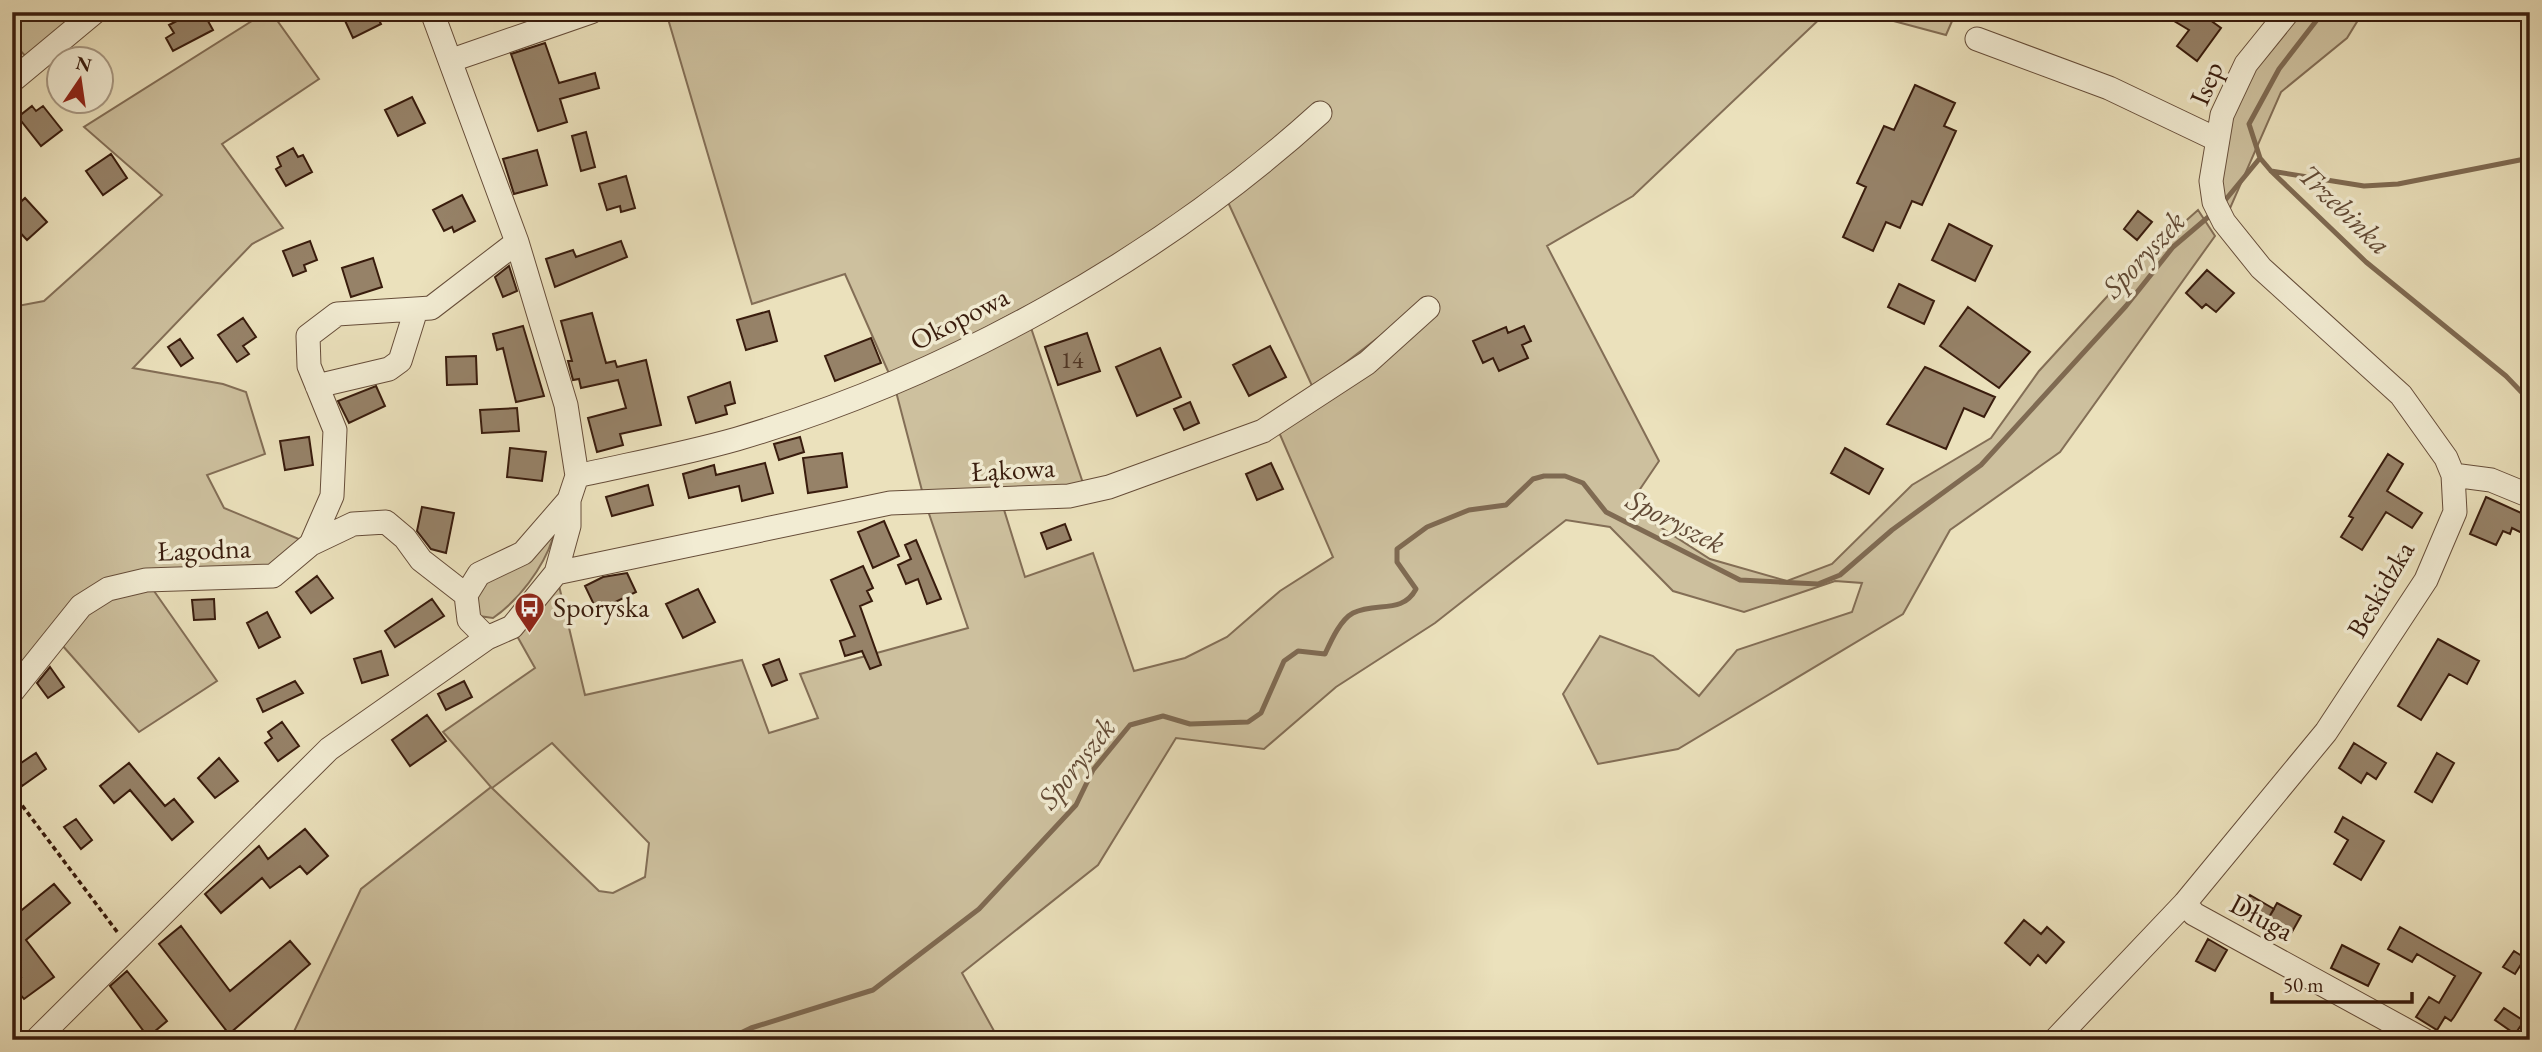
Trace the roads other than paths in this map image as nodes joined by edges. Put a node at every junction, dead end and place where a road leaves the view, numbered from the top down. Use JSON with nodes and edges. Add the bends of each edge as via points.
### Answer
{"nodes":[{"id":1,"x":95,"y":12,"type":"edge"},
{"id":2,"x":432,"y":12,"type":"edge"},
{"id":3,"x":591,"y":12,"type":"edge"},
{"id":4,"x":2288,"y":12,"type":"edge"},
{"id":5,"x":1977,"y":39,"type":"dead end"},
{"id":6,"x":452,"y":60,"type":"junction"},
{"id":7,"x":12,"y":81,"type":"edge"},
{"id":8,"x":1320,"y":113,"type":"dead end"},
{"id":9,"x":2215,"y":144,"type":"junction"},
{"id":10,"x":517,"y":242,"type":"junction"},
{"id":11,"x":1428,"y":308,"type":"dead end"},
{"id":12,"x":416,"y":310,"type":"junction"},
{"id":13,"x":317,"y":386,"type":"junction"},
{"id":14,"x":2453,"y":475,"type":"junction"},
{"id":15,"x":577,"y":476,"type":"junction"},
{"id":16,"x":2530,"y":496,"type":"edge"},
{"id":17,"x":569,"y":500,"type":"junction"},
{"id":18,"x":311,"y":544,"type":"junction"},
{"id":19,"x":556,"y":573,"type":"junction"},
{"id":20,"x":466,"y":595,"type":"junction"},
{"id":21,"x":487,"y":638,"type":"junction"},
{"id":22,"x":12,"y":692,"type":"edge"},
{"id":23,"x":2185,"y":903,"type":"junction"},
{"id":24,"x":36,"y":1040,"type":"edge"},
{"id":25,"x":2055,"y":1040,"type":"edge"},
{"id":26,"x":2424,"y":1040,"type":"edge"}],
"edges":[{"from":1,"to":7,"type":"street"},
{"from":2,"to":6,"type":"street"},
{"from":3,"to":6,"type":"street"},
{"from":4,"to":9,"type":"street","name":"Isep","via":[[2246,64],[2222,115]]},
{"from":5,"to":9,"type":"street","via":[[2109,88]]},
{"from":6,"to":10,"type":"street"},
{"from":8,"to":15,"type":"street","name":"Okopowa","via":[[1184,223],[1121,265],[943,361],[894,384],[737,439]]},
{"from":9,"to":14,"type":"street","name":"Beskidzka","via":[[2211,181],[2219,212],[2261,268],[2401,395]]},
{"from":10,"to":12,"type":"street","name":"Łagodna","via":[[431,308]]},
{"from":10,"to":15,"type":"street","via":[[566,405]]},
{"from":11,"to":19,"type":"street","name":"Łąkowa","via":[[1367,363],[1263,431],[1109,487],[1069,496],[890,503]]},
{"from":12,"to":13,"type":"street","via":[[400,361],[390,369]]},
{"from":12,"to":13,"type":"street","name":"Łagodna","via":[[337,314],[308,336],[309,366]]},
{"from":13,"to":18,"type":"street","name":"Łagodna","via":[[335,430],[332,496]]},
{"from":14,"to":16,"type":"street","via":[[2491,480]]},
{"from":14,"to":23,"type":"street","name":"Beskidzka","via":[[2455,512],[2426,580],[2326,732]]},
{"from":15,"to":17,"type":"street"},
{"from":17,"to":19,"type":"street","via":[[569,527]]},
{"from":17,"to":20,"type":"street","via":[[523,553],[479,574]]},
{"from":18,"to":20,"type":"street","via":[[354,524],[386,522],[421,560]]},
{"from":18,"to":22,"type":"street","name":"Łagodna","via":[[273,576],[146,580],[108,589],[81,606]]},
{"from":19,"to":21,"type":"street","via":[[512,627]]},
{"from":20,"to":21,"type":"street","via":[[469,620]]},
{"from":21,"to":24,"type":"street","via":[[329,749]]},
{"from":23,"to":25,"type":"street","name":"Beskidzka"},
{"from":23,"to":26,"type":"street","name":"Długa","via":[[2194,914]]}]}
